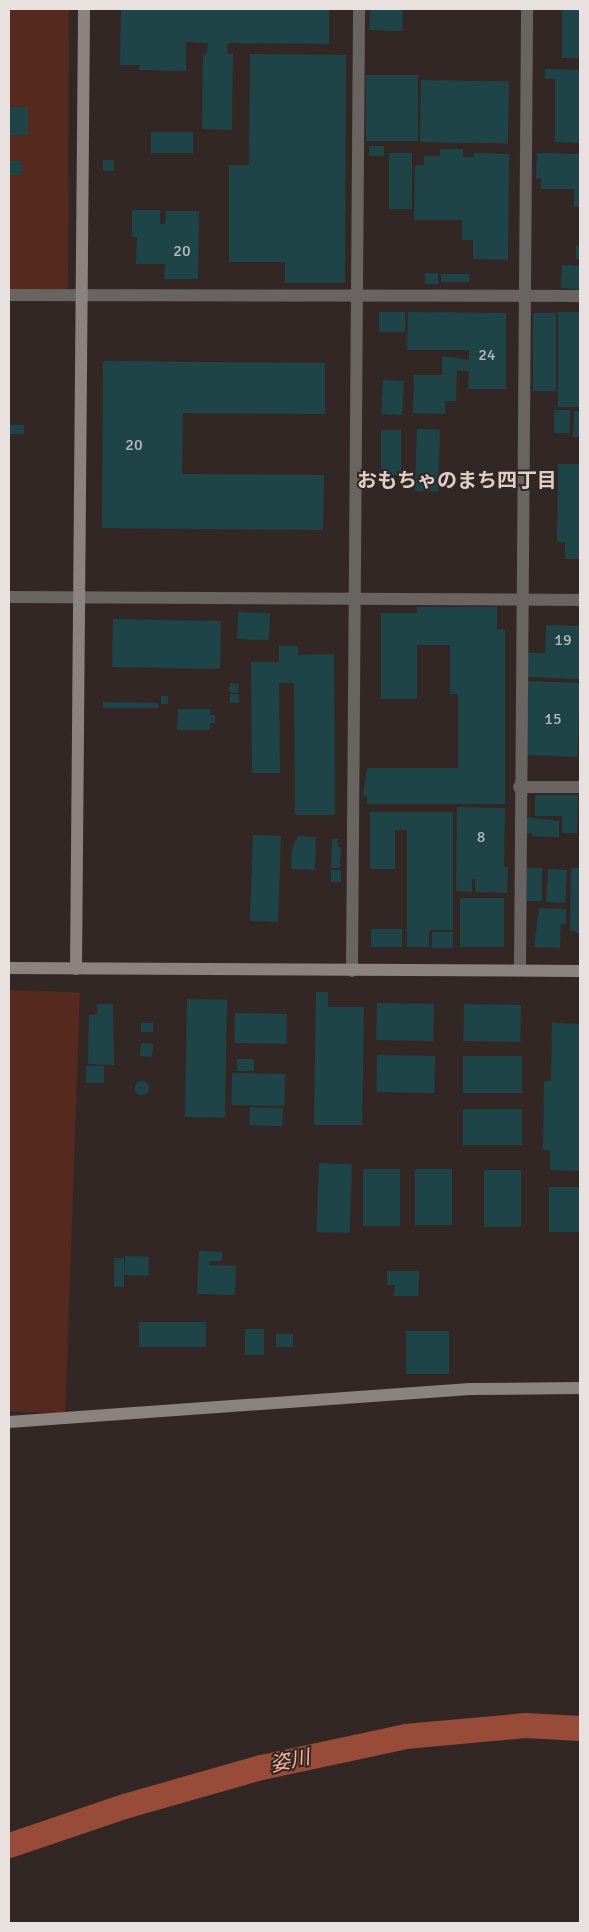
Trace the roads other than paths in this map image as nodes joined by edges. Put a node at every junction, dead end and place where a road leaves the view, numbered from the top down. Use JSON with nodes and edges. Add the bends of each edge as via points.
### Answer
{"nodes":[{"id":1,"x":84,"y":9,"type":"edge"},
{"id":2,"x":359,"y":9,"type":"edge"},
{"id":3,"x":527,"y":9,"type":"edge"},
{"id":4,"x":9,"y":295,"type":"edge"},
{"id":5,"x":83,"y":296,"type":"junction"},
{"id":6,"x":580,"y":296,"type":"edge"},
{"id":7,"x":526,"y":297,"type":"junction"},
{"id":8,"x":357,"y":298,"type":"junction"},
{"id":9,"x":9,"y":597,"type":"edge"},
{"id":10,"x":79,"y":599,"type":"junction"},
{"id":11,"x":354,"y":600,"type":"junction"},
{"id":12,"x":522,"y":600,"type":"junction"},
{"id":13,"x":580,"y":600,"type":"edge"},
{"id":14,"x":519,"y":787,"type":"junction"},
{"id":15,"x":580,"y":787,"type":"edge"},
{"id":16,"x":9,"y":968,"type":"edge"},
{"id":17,"x":76,"y":969,"type":"junction"},
{"id":18,"x":520,"y":970,"type":"junction"},
{"id":19,"x":580,"y":970,"type":"edge"},
{"id":20,"x":352,"y":972,"type":"junction"},
{"id":21,"x":580,"y":1388,"type":"edge"},
{"id":22,"x":9,"y":1422,"type":"edge"}],
"edges":[{"from":1,"to":5,"type":"street"},
{"from":2,"to":8,"type":"street"},
{"from":3,"to":7,"type":"street"},
{"from":4,"to":5,"type":"street"},
{"from":5,"to":8,"type":"street"},
{"from":5,"to":10,"type":"street"},
{"from":6,"to":7,"type":"street"},
{"from":7,"to":8,"type":"street"},
{"from":7,"to":12,"type":"street"},
{"from":8,"to":11,"type":"street"},
{"from":9,"to":10,"type":"street"},
{"from":10,"to":11,"type":"street"},
{"from":10,"to":17,"type":"street"},
{"from":11,"to":12,"type":"street"},
{"from":11,"to":20,"type":"street"},
{"from":12,"to":13,"type":"street"},
{"from":12,"to":14,"type":"street"},
{"from":14,"to":15,"type":"street"},
{"from":14,"to":18,"type":"street"},
{"from":16,"to":17,"type":"street"},
{"from":17,"to":20,"type":"street"},
{"from":18,"to":19,"type":"street"},
{"from":18,"to":20,"type":"street"},
{"from":21,"to":22,"type":"street","via":[[470,1389]]}]}
